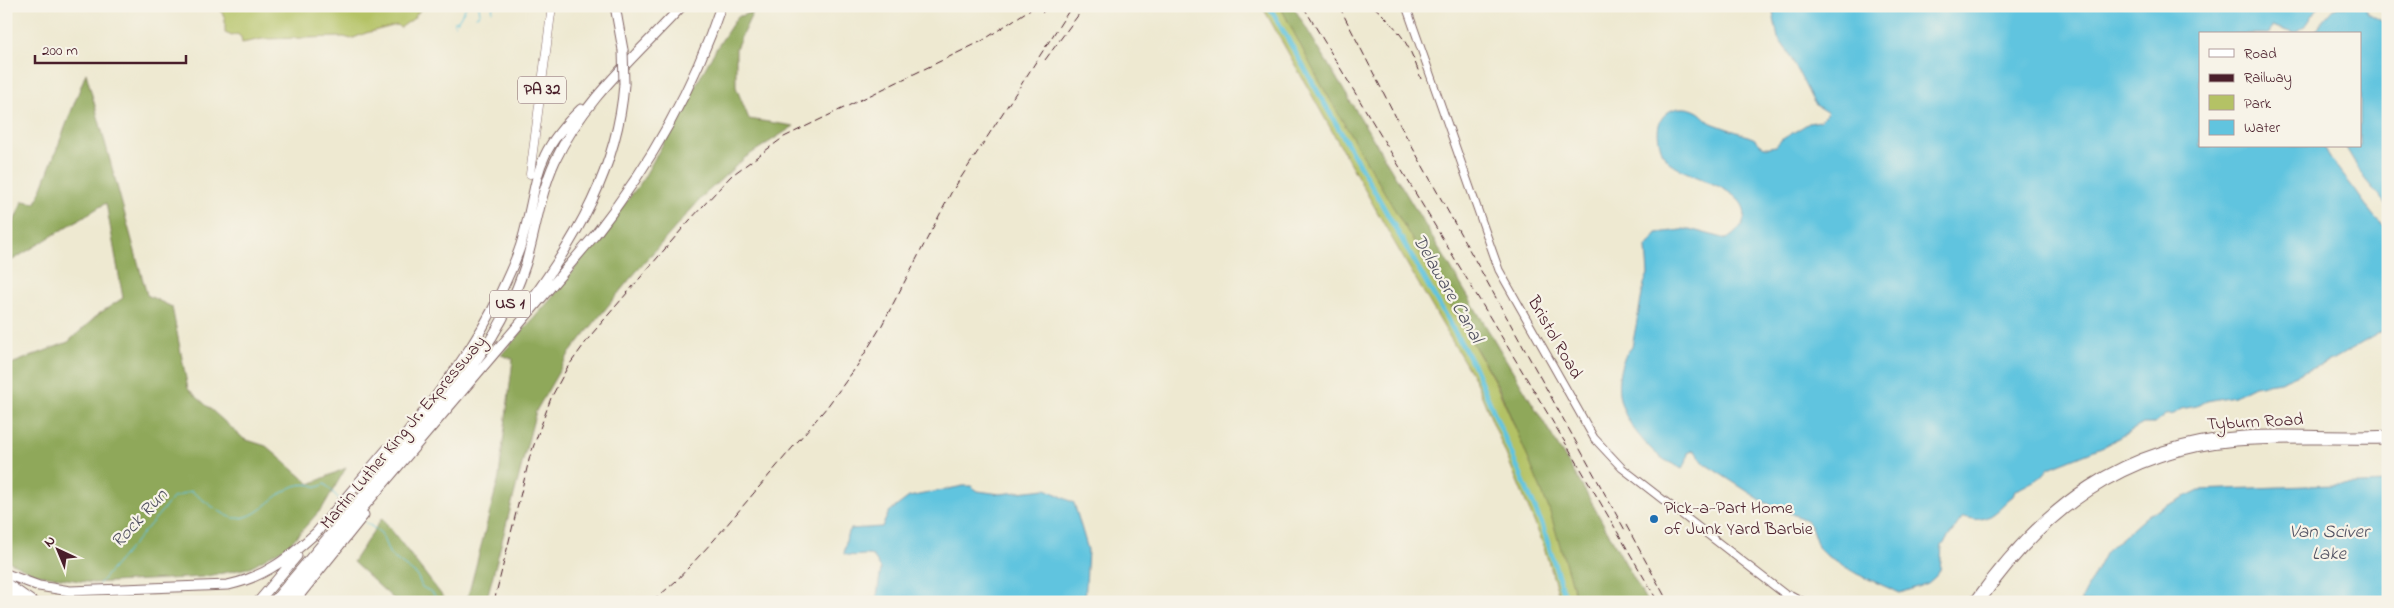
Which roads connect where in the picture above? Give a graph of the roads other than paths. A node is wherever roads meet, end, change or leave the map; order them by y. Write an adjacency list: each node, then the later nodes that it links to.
1 (552, 6): 7 (main road, PA 32)
2 (615, 6): 10 (highway, bridge)
3 (682, 6): 6 (highway, Martin Luther King Jr. Expressway / US 1)
4 (721, 6): 8 (highway, Martin Luther King Jr. Expressway / US 1)
5 (1406, 6): 18 (main road, Bristol Road)
6 (612, 79): 9 (highway); 13 (highway, Martin Luther King Jr. Expressway / US 1)
7 (530, 174): 9 (highway)
8 (595, 235): 10 (highway, Martin Luther King Jr. Expressway / US 1); 13 (highway)
9 (506, 282): 13 (highway)
10 (508, 335): 13 (highway, Martin Luther King Jr. Expressway / US 1)
11 (2388, 434): 28 (main road, Tyburn Road)
12 (2388, 440): 29 (main road, Tyburn Road)
13 (357, 503): 14 (highway); 14 (highway); 15 (highway)
14 (346, 521): 23 (highway, Martin Luther King Jr. Expressway); 24 (highway, Martin Luther King Jr. Expressway); 25 (highway)
15 (319, 530): 16 (highway); 22 (highway)
16 (6, 574)
17 (6, 583): 21 (highway)
18 (1778, 589): 26 (main road, Bristol Road); 27 (main road)
19 (6, 591): 20 (highway)
20 (20, 602)
21 (33, 602)
22 (258, 602)
23 (273, 602)
24 (283, 602)
25 (295, 602)
26 (1795, 602)
27 (1804, 602)
28 (1973, 602)
29 (1981, 602)

